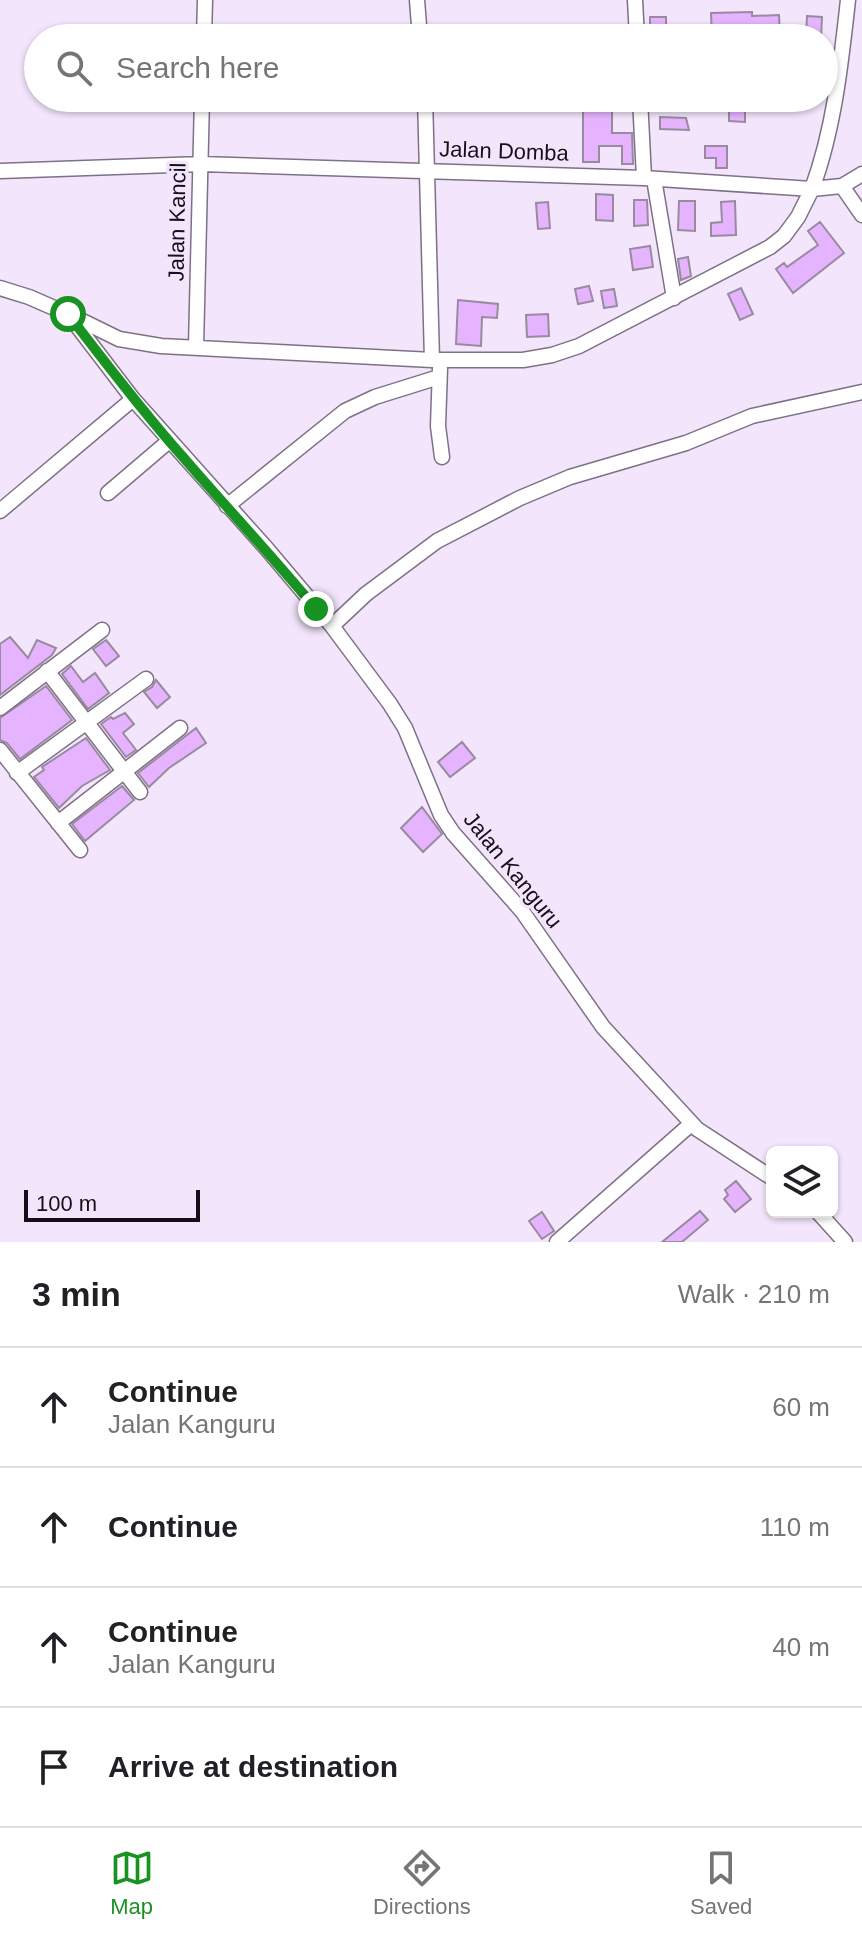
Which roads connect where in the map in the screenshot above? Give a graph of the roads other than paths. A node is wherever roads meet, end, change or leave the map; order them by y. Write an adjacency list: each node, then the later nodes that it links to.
1 (205, 0): 5 (street)
2 (417, 0): 6 (street)
3 (635, 0): 7 (street)
4 (848, 0): 8 (street)
5 (204, 24)
6 (419, 24)
7 (636, 24)
8 (838, 84)
9 (202, 112): 13 (street, Jalan Kancil)
10 (426, 112): 15 (street)
11 (642, 112): 17 (street)
12 (833, 112): 19 (street)
13 (201, 164): 14 (street, Jalan Domba); 15 (street, Jalan Domba); 24 (street, Jalan Kancil)
14 (0, 171)
15 (428, 171): 17 (street, Jalan Domba); 25 (street)
16 (862, 174): 18 (street)
17 (649, 178): 19 (street, Jalan Domba); 22 (street)
18 (842, 186): 19 (street, Jalan Domba); 20 (street)
19 (812, 189): 22 (street)
20 (862, 215)
21 (0, 288): 23 (street)
22 (674, 298): 25 (street)
23 (68, 314): 24 (street); 28 (street)
24 (196, 347): 25 (street)
25 (436, 360): 26 (street)
26 (439, 377): 30 (street); 32 (street)
27 (862, 392): 34 (street)
28 (133, 399): 29 (street, Jalan Kanguru); 33 (street)
29 (169, 441): 31 (street); 32 (street, Jalan Kanguru)
30 (442, 457)
31 (108, 493)
32 (227, 506): 34 (street, Jalan Kanguru)
33 (0, 511)
34 (332, 626): 47 (street, Jalan Kanguru)
35 (102, 630): 36 (street)
36 (47, 671): 38 (street); 39 (street)
37 (146, 679): 39 (street)
38 (0, 708)
39 (85, 722): 42 (street); 43 (street)
40 (180, 728): 42 (street)
41 (0, 750): 43 (street)
42 (126, 772): 44 (street); 45 (street)
43 (17, 773): 45 (street)
44 (140, 792)
45 (58, 823): 46 (street)
46 (80, 850)
47 (691, 1124): 48 (street, Jalan Kanguru); 50 (street)
48 (766, 1174)
49 (823, 1218): 51 (street)
50 (557, 1242)
51 (845, 1242)

